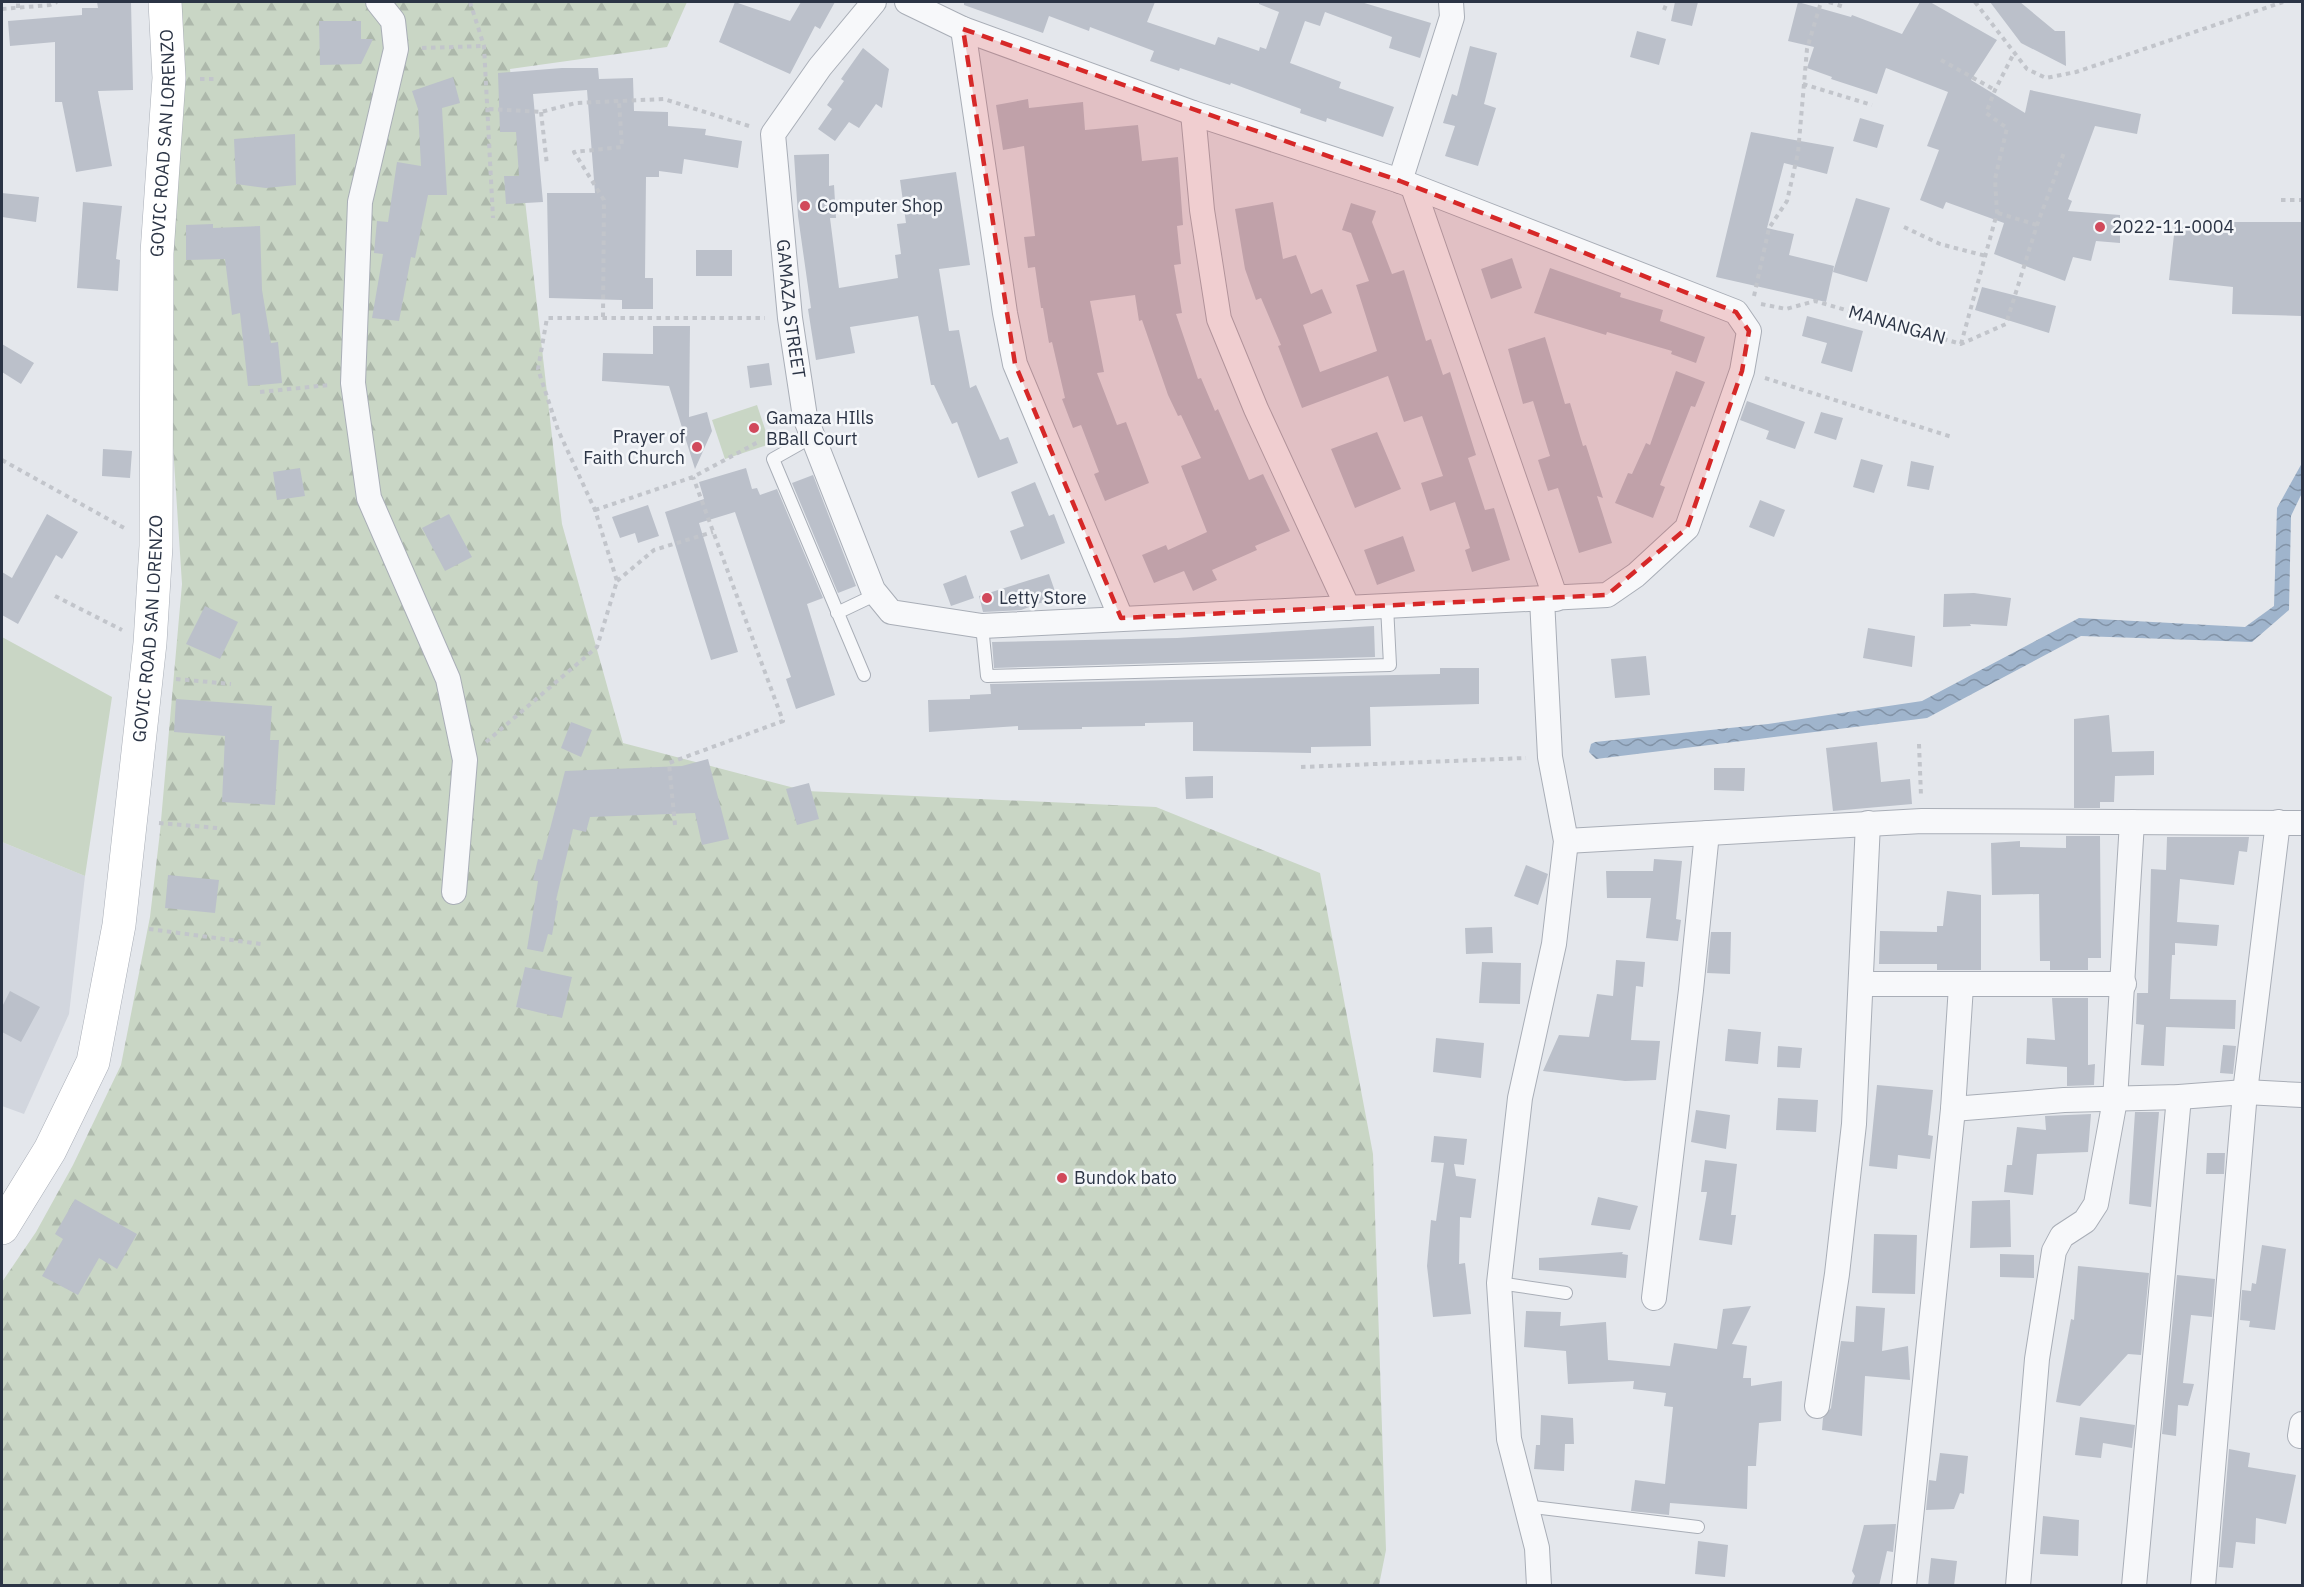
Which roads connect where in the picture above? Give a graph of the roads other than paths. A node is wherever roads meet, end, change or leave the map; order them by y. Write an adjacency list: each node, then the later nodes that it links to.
1 (165, 2): 33 (main road, GOVIC ROAD SAN LORENZO)
2 (378, 2): 24 (street)
3 (874, 2): 9 (street, GAMAZA STREET)
4 (907, 2): 6 (street, GAMAZA STREET)
5 (1451, 2): 8 (street)
6 (963, 29): 7 (street, GAMAZA STREET); 15 (street)
7 (1193, 113): 8 (street, GAMAZA STREET); 13 (street)
8 (1407, 184): 11 (street); 11 (street, GAMAZA STREET)
9 (812, 437): 10 (street, GAMAZA STREET); 14 (lane)
10 (877, 594): 14 (lane); 16 (street, GAMAZA STREET)
11 (1549, 599): 12 (street, GAMAZA STREET); 23 (street)
12 (1387, 606): 13 (street, GAMAZA STREET); 16 (lane)
13 (1348, 608): 15 (street, GAMAZA STREET)
14 (837, 613): 17 (lane)
15 (1121, 618): 16 (street, GAMAZA STREET)
16 (982, 626)
17 (864, 675)
18 (2132, 822): 19 (street); 20 (street); 26 (street)
19 (2278, 822): 21 (street); 28 (street)
20 (1868, 823): 22 (street); 25 (street)
21 (2302, 823)
22 (1707, 833): 23 (street); 36 (street)
23 (1566, 841): 34 (street)
24 (454, 892)
25 (1862, 984): 27 (street); 37 (street)
26 (2124, 984): 27 (street); 31 (street)
27 (1961, 986): 32 (street)
28 (2245, 1092): 29 (street); 30 (street); 44 (street)
29 (2302, 1095)
30 (2179, 1097): 31 (street); 43 (street)
31 (2115, 1100): 32 (street); 42 (street)
32 (1953, 1109): 41 (street)
33 (2, 1228)
34 (1499, 1283): 35 (lane); 38 (street)
35 (1566, 1293)
36 (1654, 1298)
37 (1817, 1406)
38 (1525, 1506): 39 (lane); 40 (street)
39 (1698, 1527)
40 (1539, 1586)
41 (1904, 1586)
42 (2018, 1586)
43 (2134, 1586)
44 (2203, 1586)

